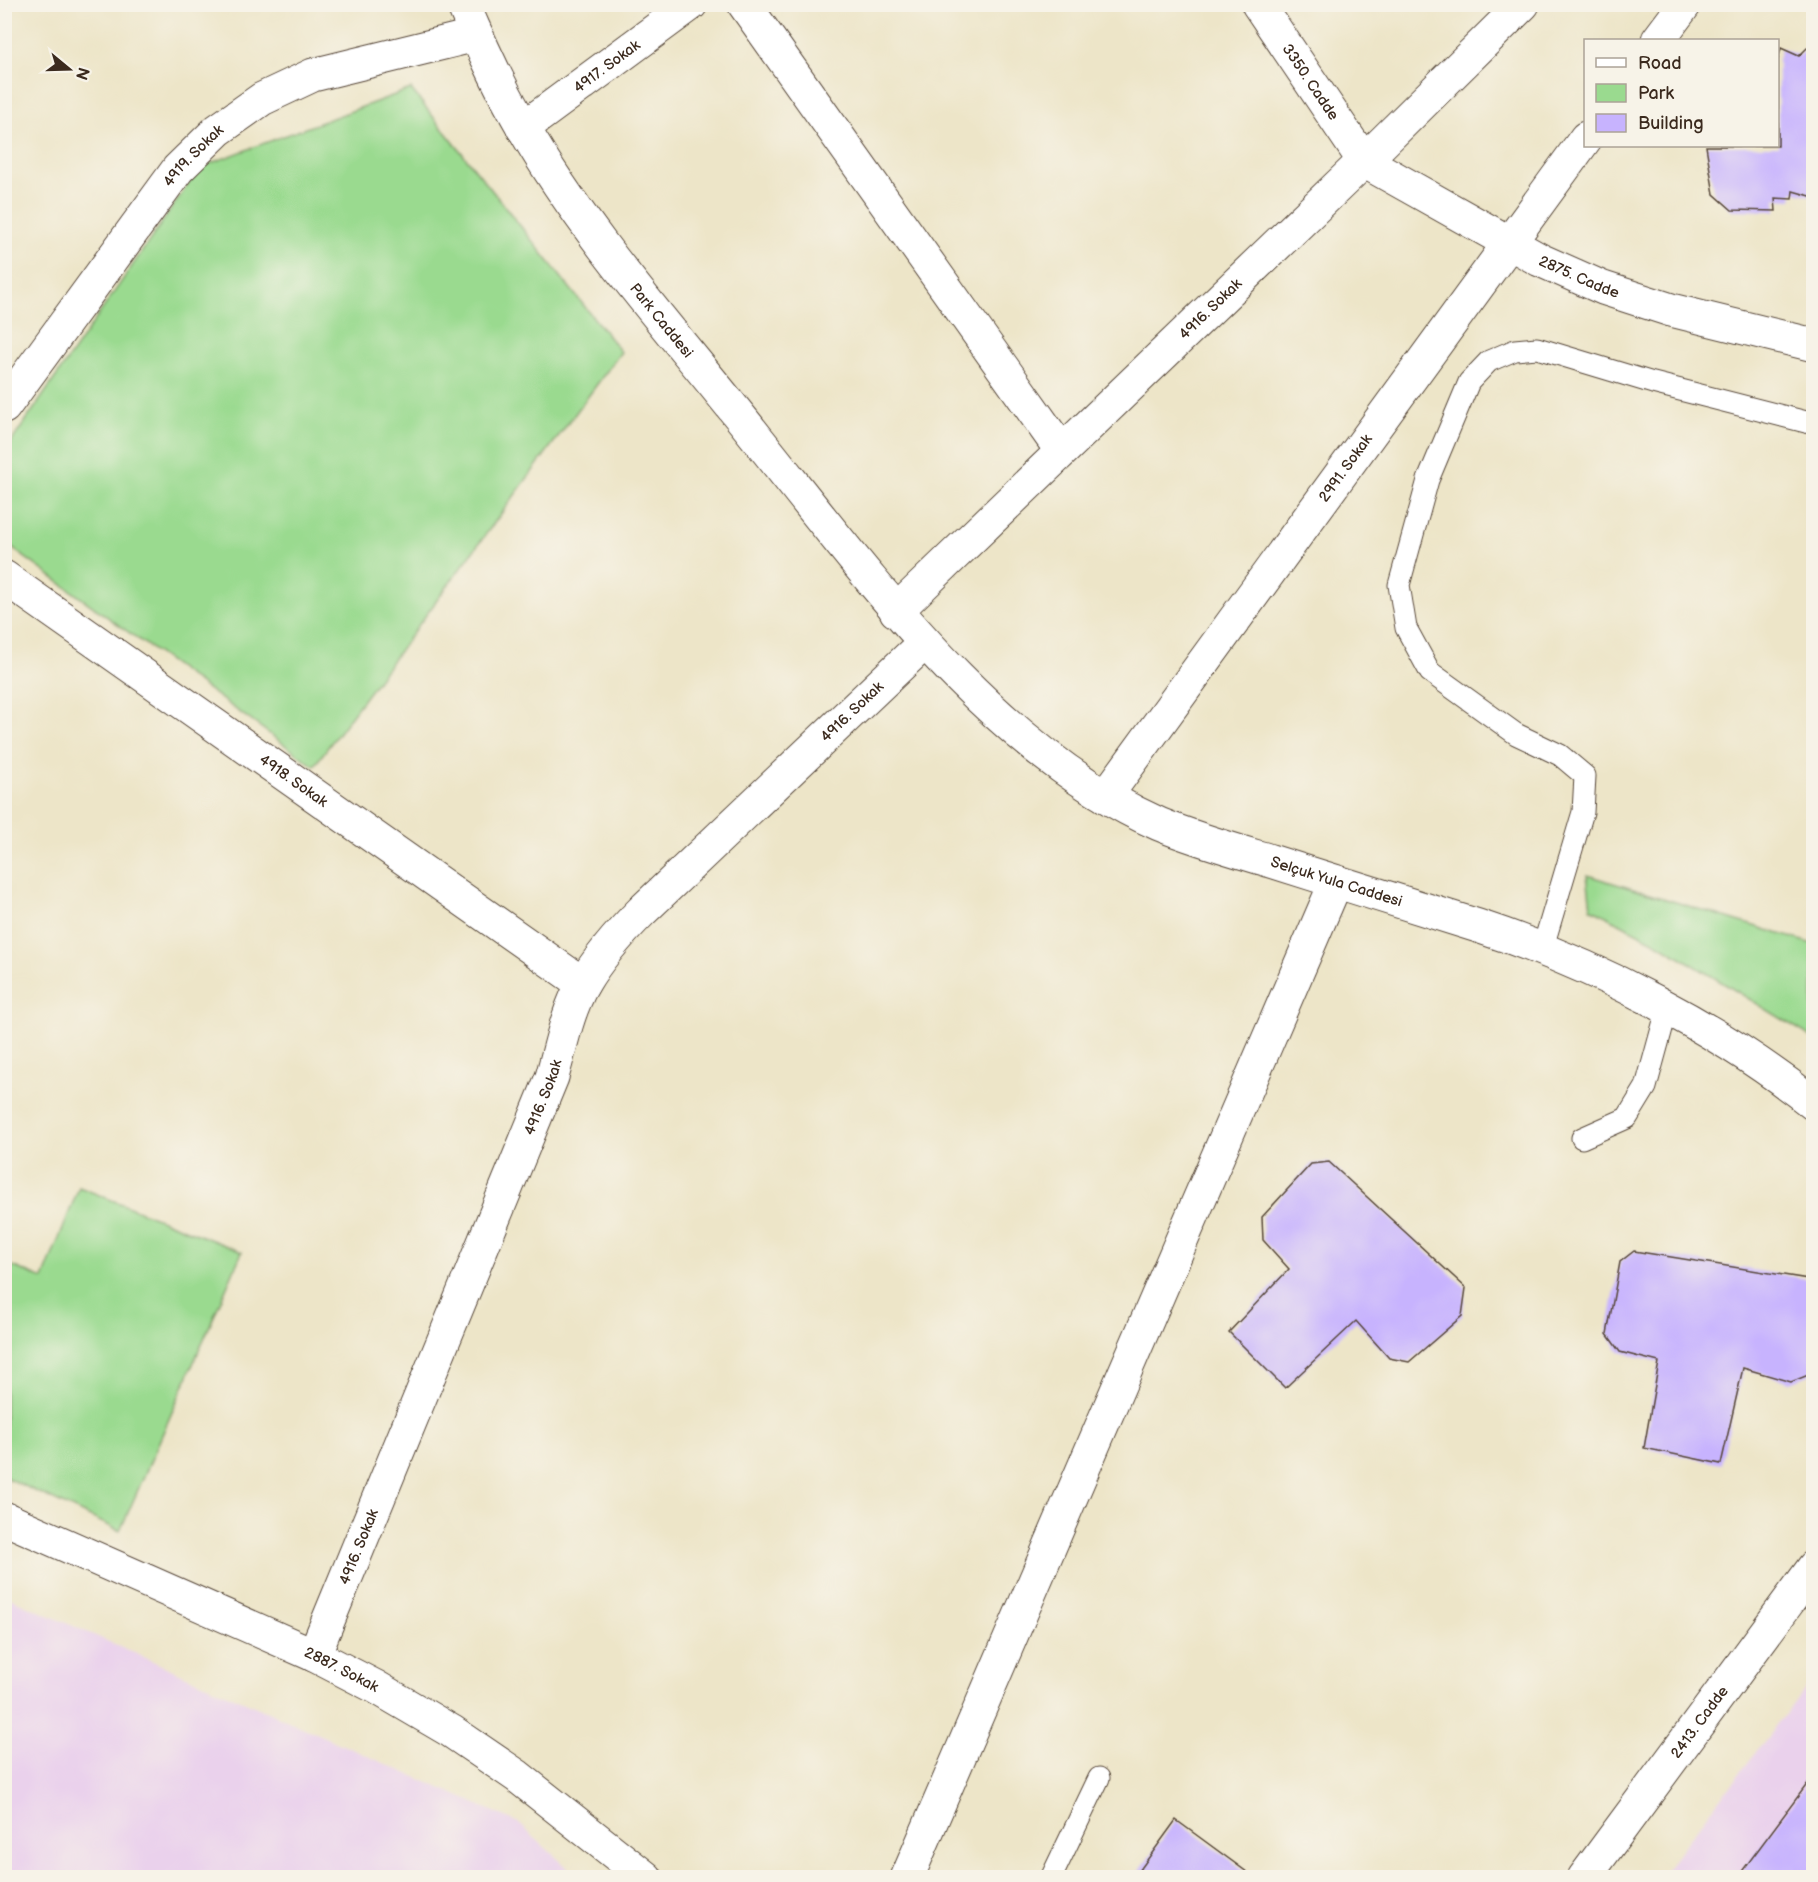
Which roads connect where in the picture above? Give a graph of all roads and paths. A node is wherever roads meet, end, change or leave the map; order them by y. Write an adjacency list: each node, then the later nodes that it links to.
1 (463, 4): 7 (street, Park Caddesi)
2 (691, 4): 9 (street, 4917. Sokak)
3 (744, 4): 16 (street)
4 (1258, 4): 11 (street, 3350. Cadde)
5 (1523, 4): 11 (street, 4916. Sokak)
6 (1685, 4): 8 (street)
7 (476, 35): 9 (street, Park Caddesi); 14 (street, 4919. Sokak)
8 (1659, 39)
9 (523, 128): 18 (street, Park Caddesi)
10 (1584, 141): 12 (street, 2991. Sokak)
11 (1364, 161): 12 (street, 2875. Cadde); 16 (street, 4916. Sokak)
12 (1508, 242): 13 (street, 2875. Cadde); 20 (street, 2991. Sokak)
13 (1814, 345)
14 (4, 407)
15 (1814, 424): 22 (lane)
16 (1060, 450): 18 (street, 4916. Sokak)
17 (4, 577): 23 (street, 4918. Sokak)
18 (896, 611): 19 (street, Selçuk Yula Caddesi)
19 (925, 642): 20 (street, Selçuk Yula Caddesi); 23 (street, 4916. Sokak)
20 (1106, 796): 21 (street, Selçuk Yula Caddesi)
21 (1336, 882): 22 (street, Selçuk Yula Caddesi); 32 (street)
22 (1542, 950): 24 (street, Selçuk Yula Caddesi)
23 (583, 984): 29 (street, 4916. Sokak)
24 (1667, 1010): 25 (street, Selçuk Yula Caddesi); 26 (lane)
25 (1814, 1104)
26 (1582, 1138)
27 (4, 1518): 29 (street, 2887. Sokak)
28 (1814, 1567): 34 (street, 2413. Cadde)
29 (314, 1655): 31 (street, 2887. Sokak)
30 (1099, 1778): 33 (lane)
31 (646, 1878)
32 (907, 1878)
33 (1052, 1878)
34 (1584, 1878)

